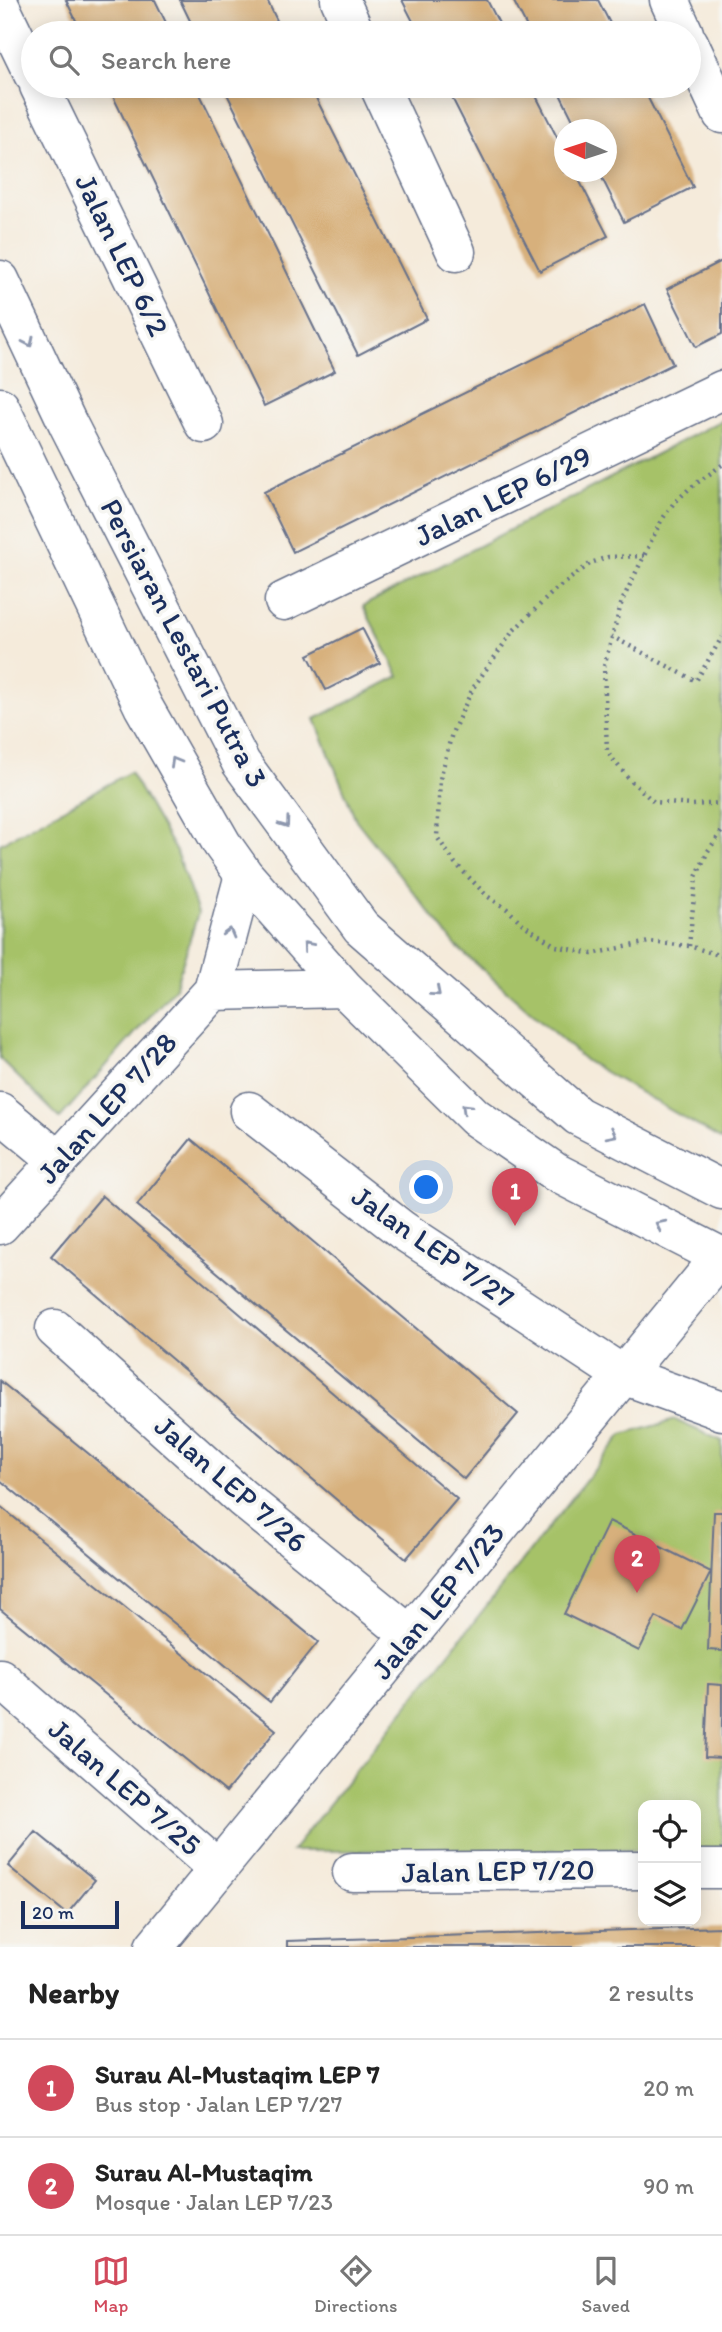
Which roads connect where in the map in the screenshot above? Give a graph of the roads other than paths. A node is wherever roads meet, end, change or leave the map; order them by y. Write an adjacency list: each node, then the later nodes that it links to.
1 (340, 0): 4 (street)
2 (668, 0): 5 (street)
3 (0, 6): 6 (street)
4 (350, 21)
5 (678, 21)
6 (21, 49)
7 (701, 69): 10 (street)
8 (45, 98): 15 (street, Jalan LEP 6/2)
9 (385, 98): 11 (street)
10 (722, 114)
11 (456, 251)
12 (0, 280): 23 (street, Persiaran Lestari Putra 3, one-way to 23)
13 (722, 390): 16 (street, Jalan LEP 6/29)
14 (0, 407): 17 (street, Persiaran Lestari Putra 3, one-way to 14)
15 (204, 424)
16 (284, 601)
17 (244, 875): 18 (street, Persiaran Lestari Putra 3, one-way to 17); 19 (street, one-way to 17)
18 (344, 988): 19 (street); 25 (street, Persiaran Lestari Putra 3, one-way to 18)
19 (213, 991): 22 (street, Jalan LEP 7/28)
20 (249, 1111): 27 (street, Jalan LEP 7/27)
21 (0, 1112): 22 (street)
22 (58, 1161): 24 (street, Jalan LEP 7/28)
23 (722, 1191)
24 (0, 1225)
25 (722, 1256): 27 (street, Jalan LEP 7/23)
26 (55, 1329): 29 (street, Jalan LEP 7/26)
27 (623, 1376): 28 (street, Jalan LEP 7/27); 29 (street, Jalan LEP 7/23)
28 (722, 1411)
29 (410, 1635): 31 (street, Jalan LEP 7/23)
30 (0, 1678): 31 (street, Jalan LEP 7/25)
31 (218, 1869): 36 (street, Jalan LEP 7/23)
32 (701, 1869): 33 (street)
33 (722, 1869)
34 (638, 1870): 35 (street, Jalan LEP 7/20)
35 (352, 1872)
36 (154, 1947)

